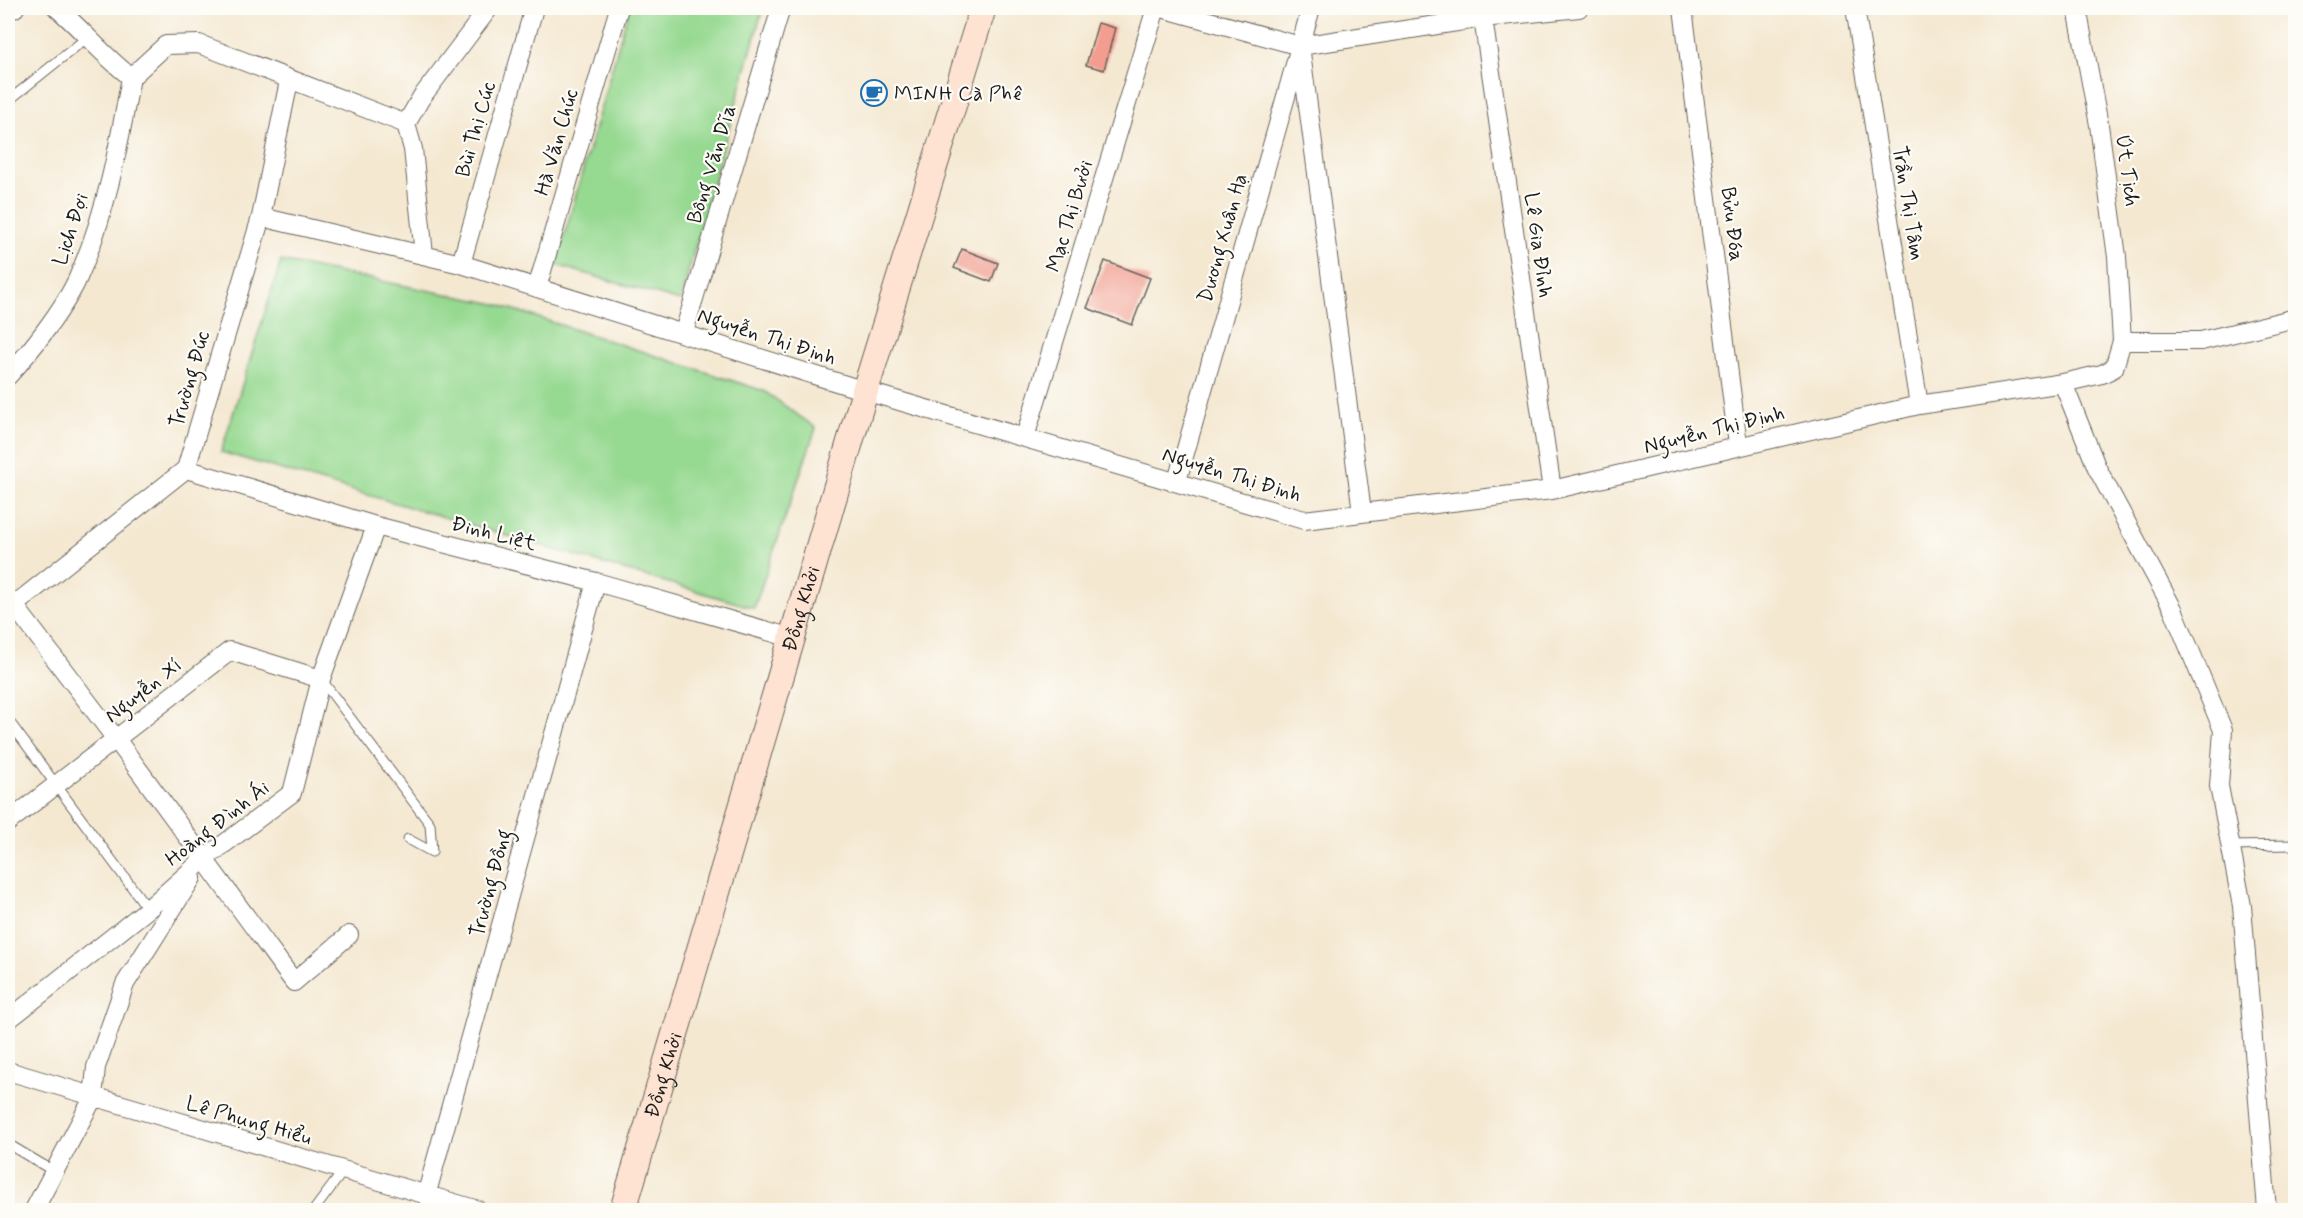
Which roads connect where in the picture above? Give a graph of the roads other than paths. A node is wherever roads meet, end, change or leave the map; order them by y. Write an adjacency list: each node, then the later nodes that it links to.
1 (15, 8): 15 (street)
2 (57, 8): 17 (street)
3 (489, 8): 22 (street)
4 (534, 8): 25 (street, Bùi Thị Cúc)
5 (619, 8): 26 (street, Hà Văn Chúc)
6 (781, 8): 28 (street, Bông Văn Dĩa)
7 (983, 8): 32 (street, Đồng Khởi)
8 (1155, 8): 34 (street, Mạc Thị Bưởi)
9 (1162, 8): 18 (street)
10 (1311, 8): 18 (street, Dương Xuân Hạ)
11 (1579, 8): 16 (street)
12 (1683, 8): 35 (street, Bửu Đóa)
13 (1855, 8): 33 (street, Trần Thị Tâm)
14 (2077, 8): 29 (street, Út Tịch)
15 (8, 11)
16 (1484, 13): 18 (street); 38 (street, Lê Gia Đỉnh)
17 (89, 36): 19 (street); 21 (lane)
18 (1300, 46): 37 (street, Dương Xuân Hạ); 39 (street)
19 (131, 77): 20 (street); 30 (street, Lịch Đợi)
20 (289, 81): 22 (street); 23 (street, Trường Đúc)
21 (8, 101)
22 (406, 124): 24 (street)
23 (261, 217): 24 (street, Nguyễn Thị Định); 36 (street, Trường Đúc)
24 (424, 255): 25 (street, Nguyễn Thị Định)
25 (461, 264): 26 (street, Nguyễn Thị Định)
26 (537, 288): 28 (street, Nguyễn Thị Định)
27 (2295, 318): 29 (street)
28 (684, 333): 32 (street, Nguyễn Thị Định)
29 (2122, 341): 31 (street, Nguyễn Thị Định)
30 (8, 376)
31 (2063, 383): 33 (street, Nguyễn Thị Định); 51 (street)
32 (865, 391): 34 (street, Nguyễn Thị Định); 43 (street, Đồng Khởi)
33 (1918, 405): 35 (street, Nguyễn Thị Định)
34 (1025, 437): 37 (street, Nguyễn Thị Định)
35 (1738, 446): 38 (street, Nguyễn Thị Định)
36 (186, 469): 40 (street, Đinh Liệt); 42 (street)
37 (1177, 481): 39 (street, Nguyễn Thị Định)
38 (1552, 490): 39 (street, Nguyễn Thị Định)
39 (1362, 512)
40 (376, 526): 41 (street, Đinh Liệt); 44 (street, Hoàng Đình Ái)
41 (596, 582): 43 (street, Đinh Liệt); 61 (street, Trường Đồng)
42 (10, 608): 46 (street)
43 (792, 638): 65 (street, Đồng Khởi)
44 (321, 679): 46 (street, Nguyễn Xí); 49 (lane); 52 (street, Hoàng Đình Ái)
45 (8, 720): 47 (lane)
46 (116, 739): 47 (street, Nguyễn Xí); 52 (street)
47 (56, 785): 48 (street, Nguyễn Xí); 53 (lane)
48 (8, 822)
49 (408, 839)
50 (2295, 845): 51 (lane)
51 (2230, 846): 66 (street)
52 (204, 859): 53 (street, Hoàng Đình Ái); 54 (street); 57 (street)
53 (148, 909): 55 (street, Hoàng Đình Ái)
54 (349, 935)
55 (8, 1020)
56 (8, 1071): 57 (street, Lê Phụng Hiểu)
57 (93, 1098): 59 (street, Lê Phụng Hiểu); 60 (street)
58 (8, 1144): 60 (lane)
59 (344, 1170): 61 (street, Lê Phụng Hiểu); 63 (lane)
60 (55, 1172): 62 (street)
61 (426, 1196): 64 (street, Lê Phụng Hiểu)
62 (34, 1210)
63 (314, 1210)
64 (478, 1210)
65 (623, 1210)
66 (2267, 1210)

